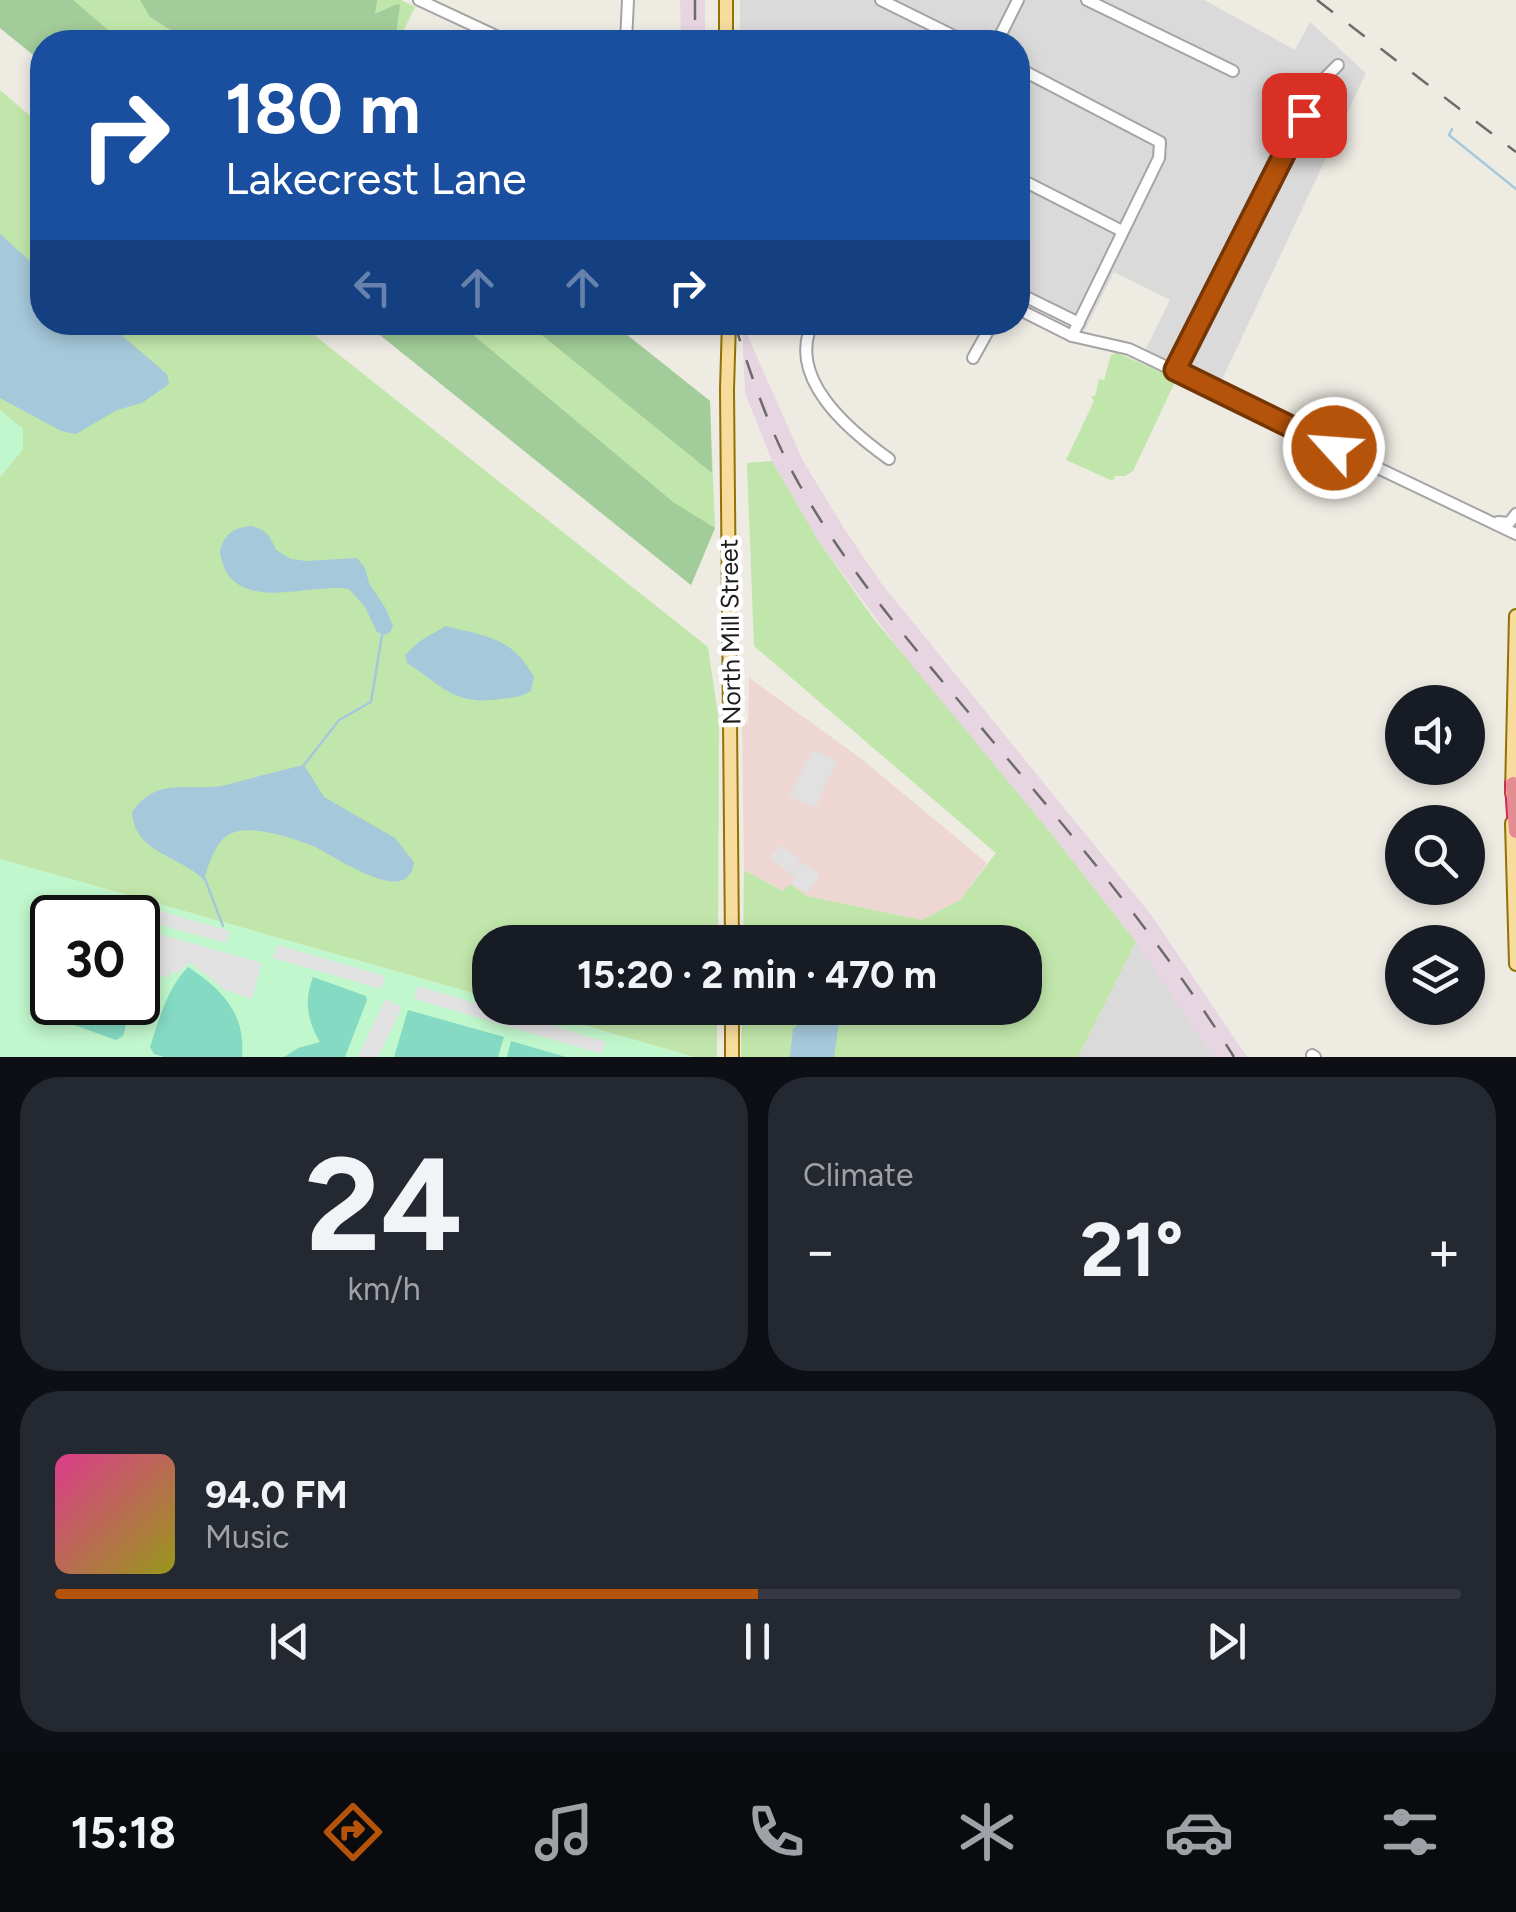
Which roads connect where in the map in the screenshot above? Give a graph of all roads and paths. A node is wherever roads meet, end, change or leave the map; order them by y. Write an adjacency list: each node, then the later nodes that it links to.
1 (418, 0): 7 (street)
2 (628, 0): 8 (street)
3 (726, 0): 9 (main road)
4 (881, 0): 10 (street)
5 (1018, 0): 11 (street)
6 (1087, 0): 13 (street)
7 (483, 30)
8 (627, 30)
9 (726, 30)
10 (942, 30)
11 (1003, 30)
12 (1338, 65): 25 (street)
13 (1234, 71)
14 (1030, 74): 16 (street)
15 (1030, 184): 16 (street)
16 (1122, 231): 19 (street)
17 (1030, 299): 19 (street)
18 (1030, 315): 23 (street)
19 (1078, 323): 23 (street)
20 (728, 335): 33 (main road, North Mill Street)
21 (809, 335): 26 (street)
22 (986, 335): 24 (street)
23 (1072, 336): 25 (street)
24 (973, 358)
25 (1175, 370): 28 (street)
26 (889, 459)
27 (1516, 514): 28 (street)
28 (1488, 520): 29 (street)
29 (1516, 534)
30 (1516, 616): 31 (main road)
31 (1512, 784): 32 (highway); 34 (main road)
32 (1516, 831)
33 (732, 925)
34 (1516, 964)
35 (732, 1025): 36 (main road)
36 (732, 1057)

